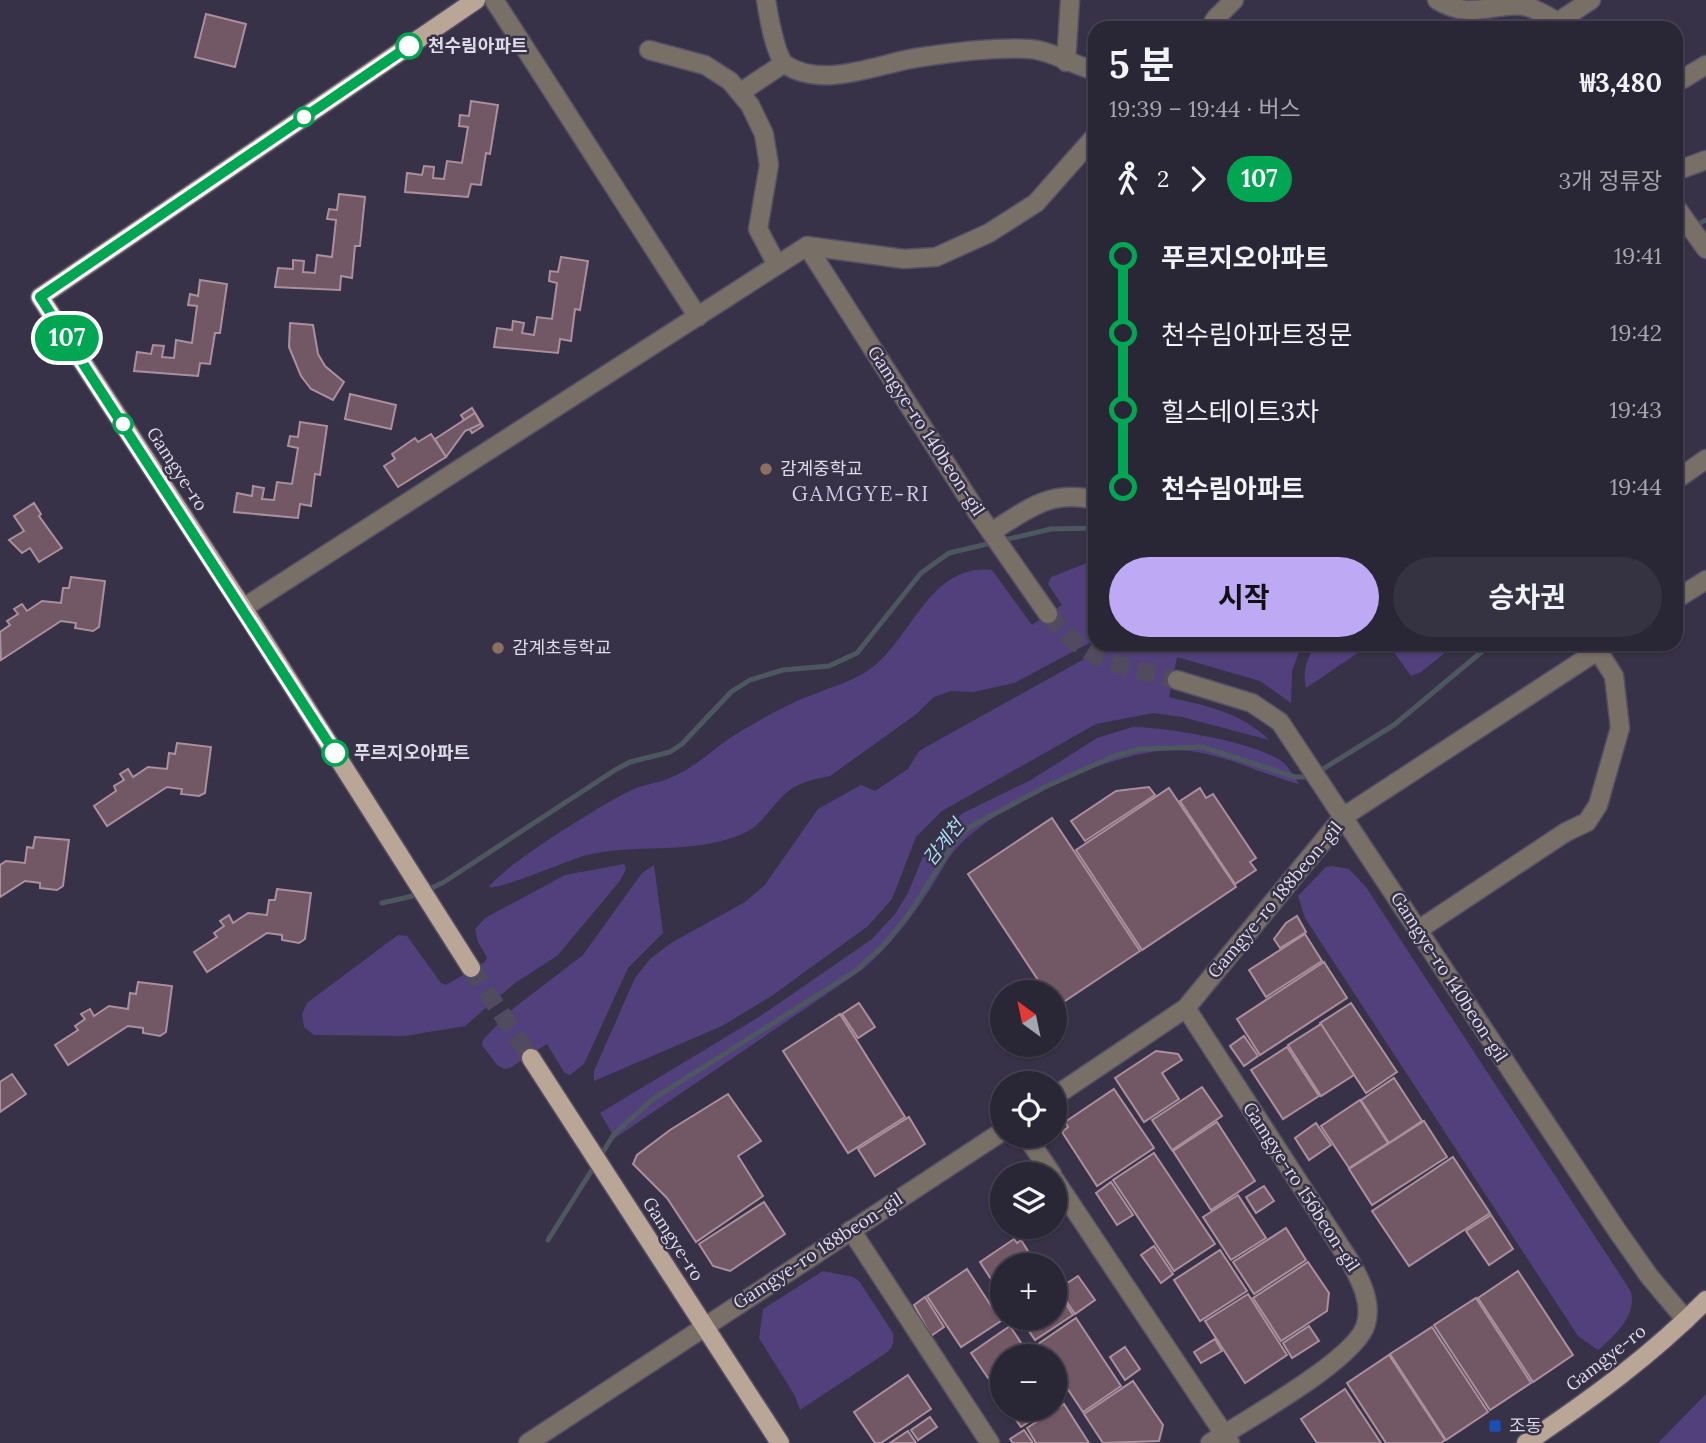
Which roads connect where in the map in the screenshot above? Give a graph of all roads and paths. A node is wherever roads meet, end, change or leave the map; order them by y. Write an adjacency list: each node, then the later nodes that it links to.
1 (476, 0): 34 (main road, Gamgye-ro)
2 (494, 0): 27 (street)
3 (766, 0): 15 (street)
4 (1070, 0): 14 (street)
5 (1234, 0): 9 (street)
6 (1437, 0): 10 (street)
7 (1544, 0): 11 (street)
8 (1591, 0): 12 (street)
9 (1214, 21)
10 (1547, 21)
11 (1552, 21)
12 (1559, 21)
13 (649, 50): 19 (street)
14 (1066, 62): 15 (street); 17 (street)
15 (783, 64): 19 (street)
16 (1706, 65): 18 (street)
17 (1088, 69)
18 (1683, 79)
19 (741, 92): 26 (street)
20 (1088, 144): 25 (street)
21 (1706, 160): 22 (street)
22 (1683, 168)
23 (1683, 217): 24 (street)
24 (1702, 243)
25 (807, 246): 26 (street); 31 (street, Gamgye-ro 140beon-gil)
26 (777, 265): 27 (street)
27 (698, 317): 34 (street)
28 (1706, 459): 29 (street)
29 (1683, 475)
30 (1088, 499): 31 (street)
31 (991, 532): 35 (street, Gamgye-ro 140beon-gil)
32 (1706, 580): 33 (street)
33 (1683, 595)
34 (243, 608): 41 (main road, Gamgye-ro)
35 (1048, 614)
36 (1597, 651): 39 (street, Gamgye-ro 188beon-gil)
37 (1605, 651): 40 (street)
38 (1177, 680): 39 (street, Gamgye-ro 140beon-gil)
39 (1343, 817): 40 (street, Gamgye-ro 140beon-gil); 42 (street, Gamgye-ro 188beon-gil)
40 (1418, 930): 49 (street, Gamgye-ro 140beon-gil)
41 (471, 968)
42 (1185, 1008): 44 (street, Gamgye-ro 188beon-gil); 51 (street, Gamgye-ro 156beon-gil)
43 (531, 1058): 50 (main road, Gamgye-ro)
44 (1067, 1088)
45 (990, 1139): 47 (street, Gamgye-ro 188beon-gil)
46 (1067, 1199): 51 (street, Gamgye-ro 156beon-gil)
47 (850, 1230): 50 (street, Gamgye-ro 188beon-gil); 54 (street)
48 (1706, 1300): 49 (main road, Gamgye-ro)
49 (1686, 1321): 55 (main road, Gamgye-ro)
50 (704, 1325): 52 (street, Gamgye-ro 188beon-gil); 53 (main road, Gamgye-ro)
51 (1221, 1440)
52 (528, 1443)
53 (780, 1443)
54 (990, 1443)
55 (1526, 1443)

